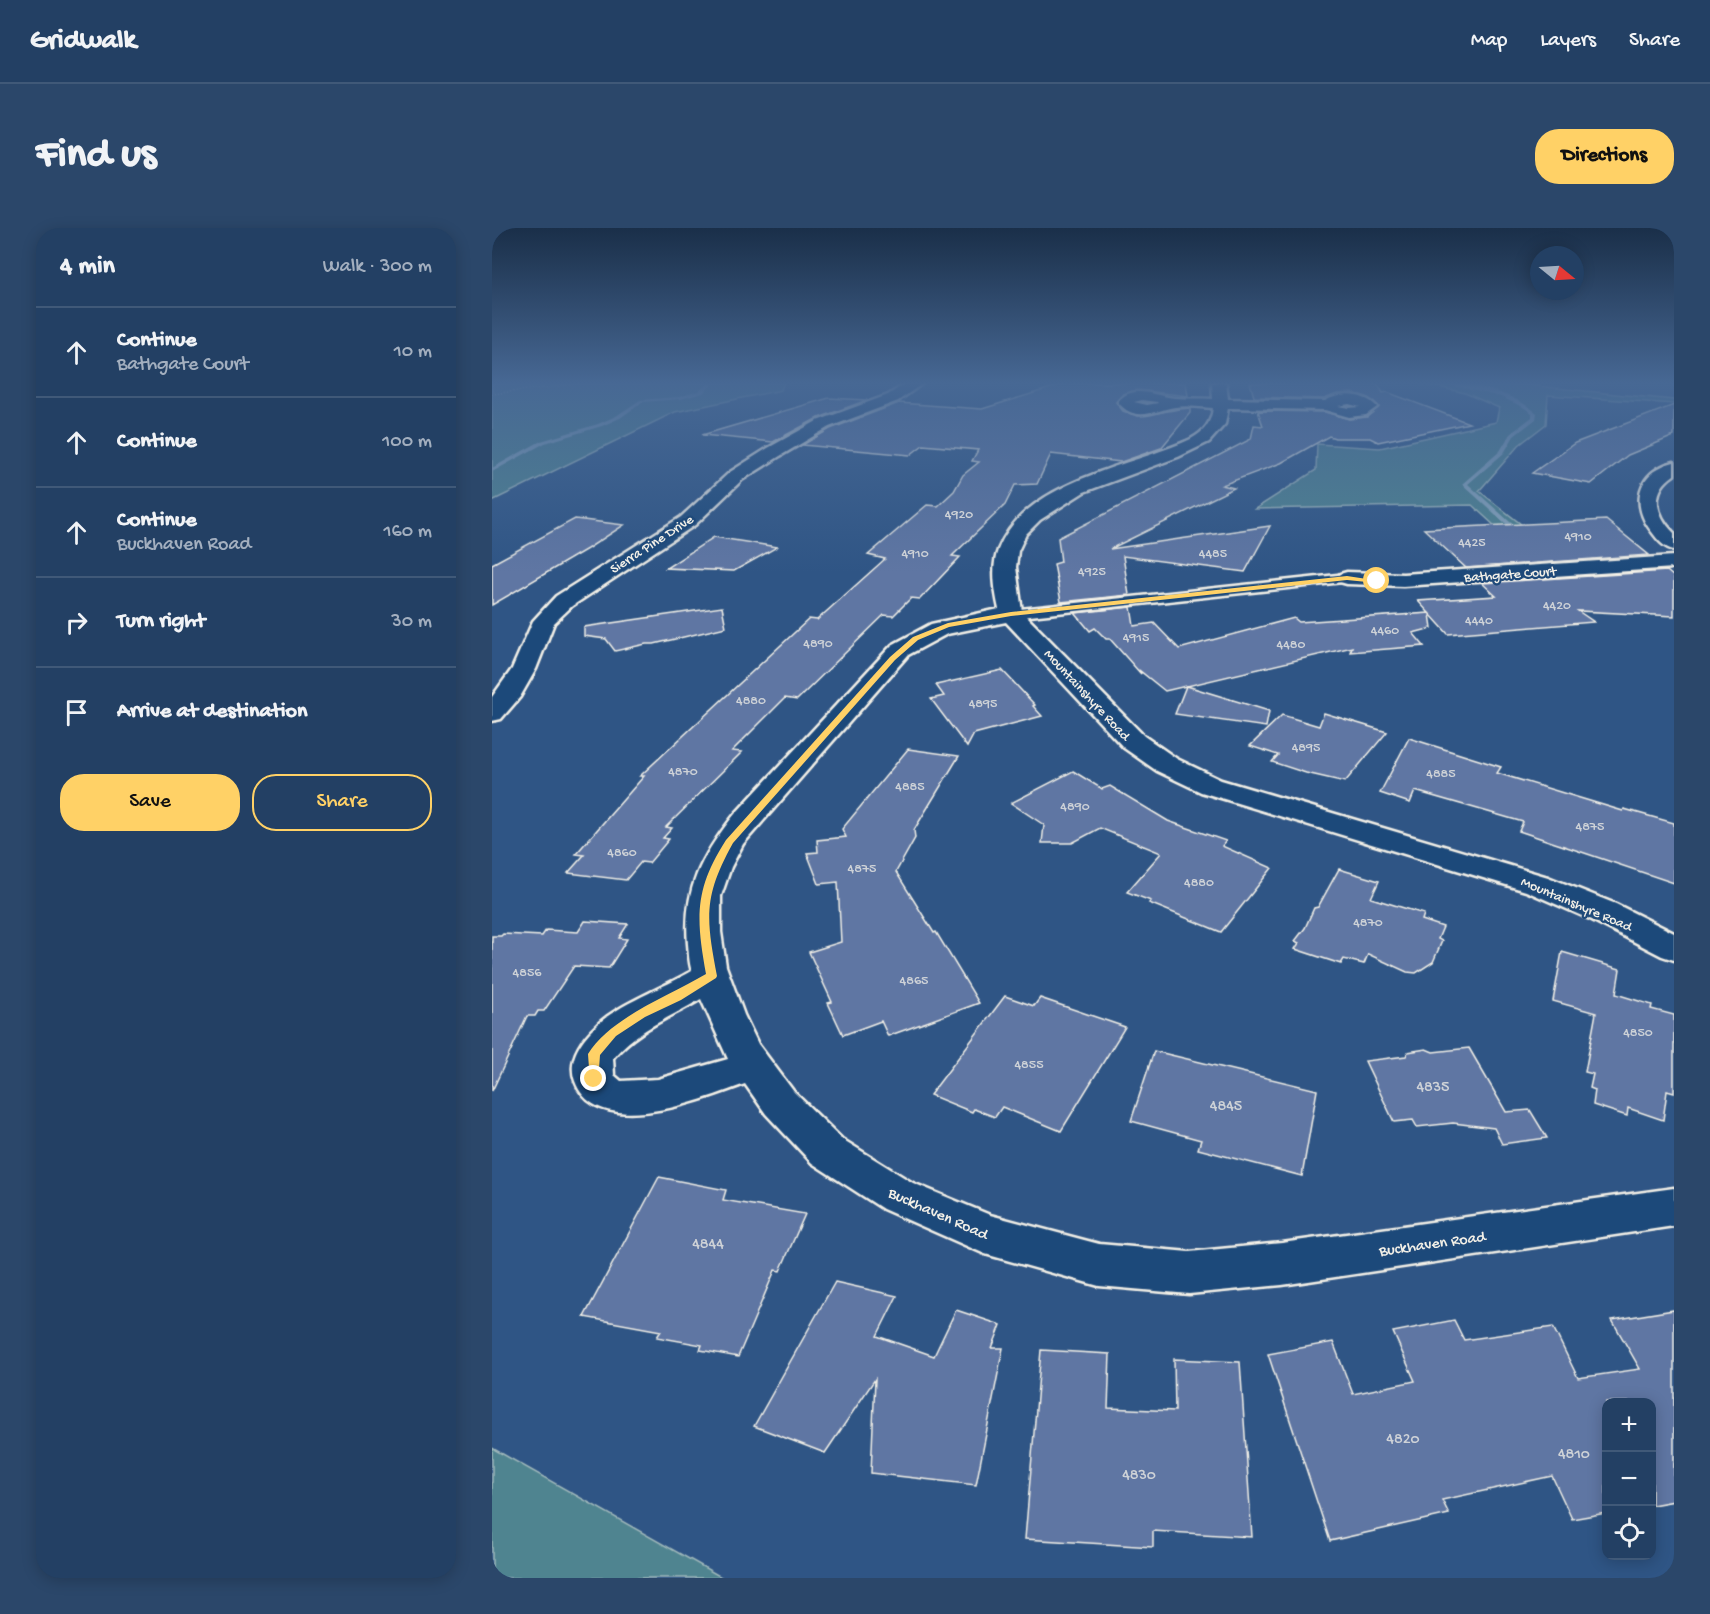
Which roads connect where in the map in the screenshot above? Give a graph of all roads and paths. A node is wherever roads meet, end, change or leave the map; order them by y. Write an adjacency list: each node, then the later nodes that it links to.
1 (784, 446): 8 (street, Sierra Pine Drive)
2 (1186, 446): 7 (street)
3 (1674, 467): 4 (street)
4 (1674, 544)
5 (1674, 562): 6 (street, Bathgate Court)
6 (1347, 578): 7 (lane)
7 (1011, 614): 9 (street, Mountainshyre Road); 10 (street, Buckhaven Road)
8 (492, 713)
9 (1674, 948)
10 (712, 976): 11 (street, Buckhaven Road); 11 (street)
11 (754, 1066): 12 (street, Buckhaven Road)
12 (1674, 1207)

